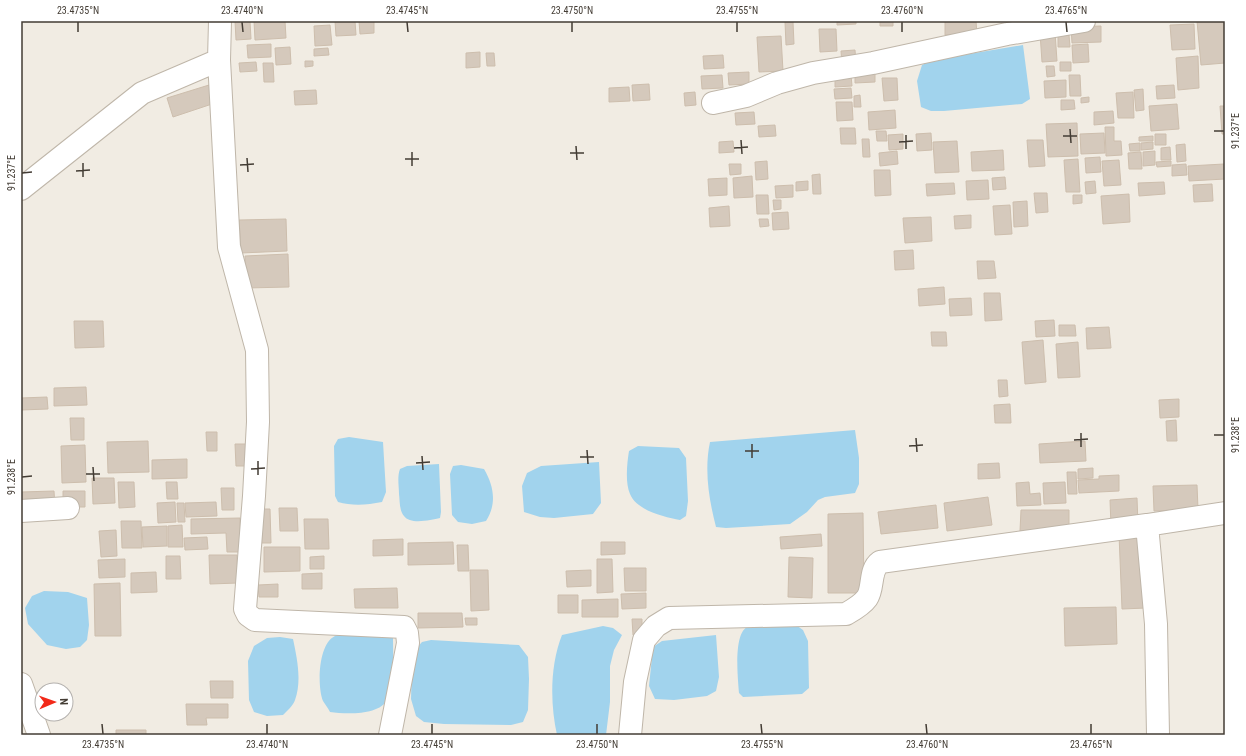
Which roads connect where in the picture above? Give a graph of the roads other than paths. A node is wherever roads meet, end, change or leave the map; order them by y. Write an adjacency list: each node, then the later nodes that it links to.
1 (220, 21): 3 (street)
2 (1084, 21): 4 (street)
3 (219, 60): 5 (street); 12 (street)
4 (713, 103)
5 (21, 190)
6 (68, 508): 7 (street)
7 (21, 511)
8 (1225, 513): 9 (street)
9 (1147, 525): 13 (street); 14 (street)
10 (21, 684): 11 (street)
11 (39, 735)
12 (390, 735)
13 (630, 735)
14 (1158, 735)

